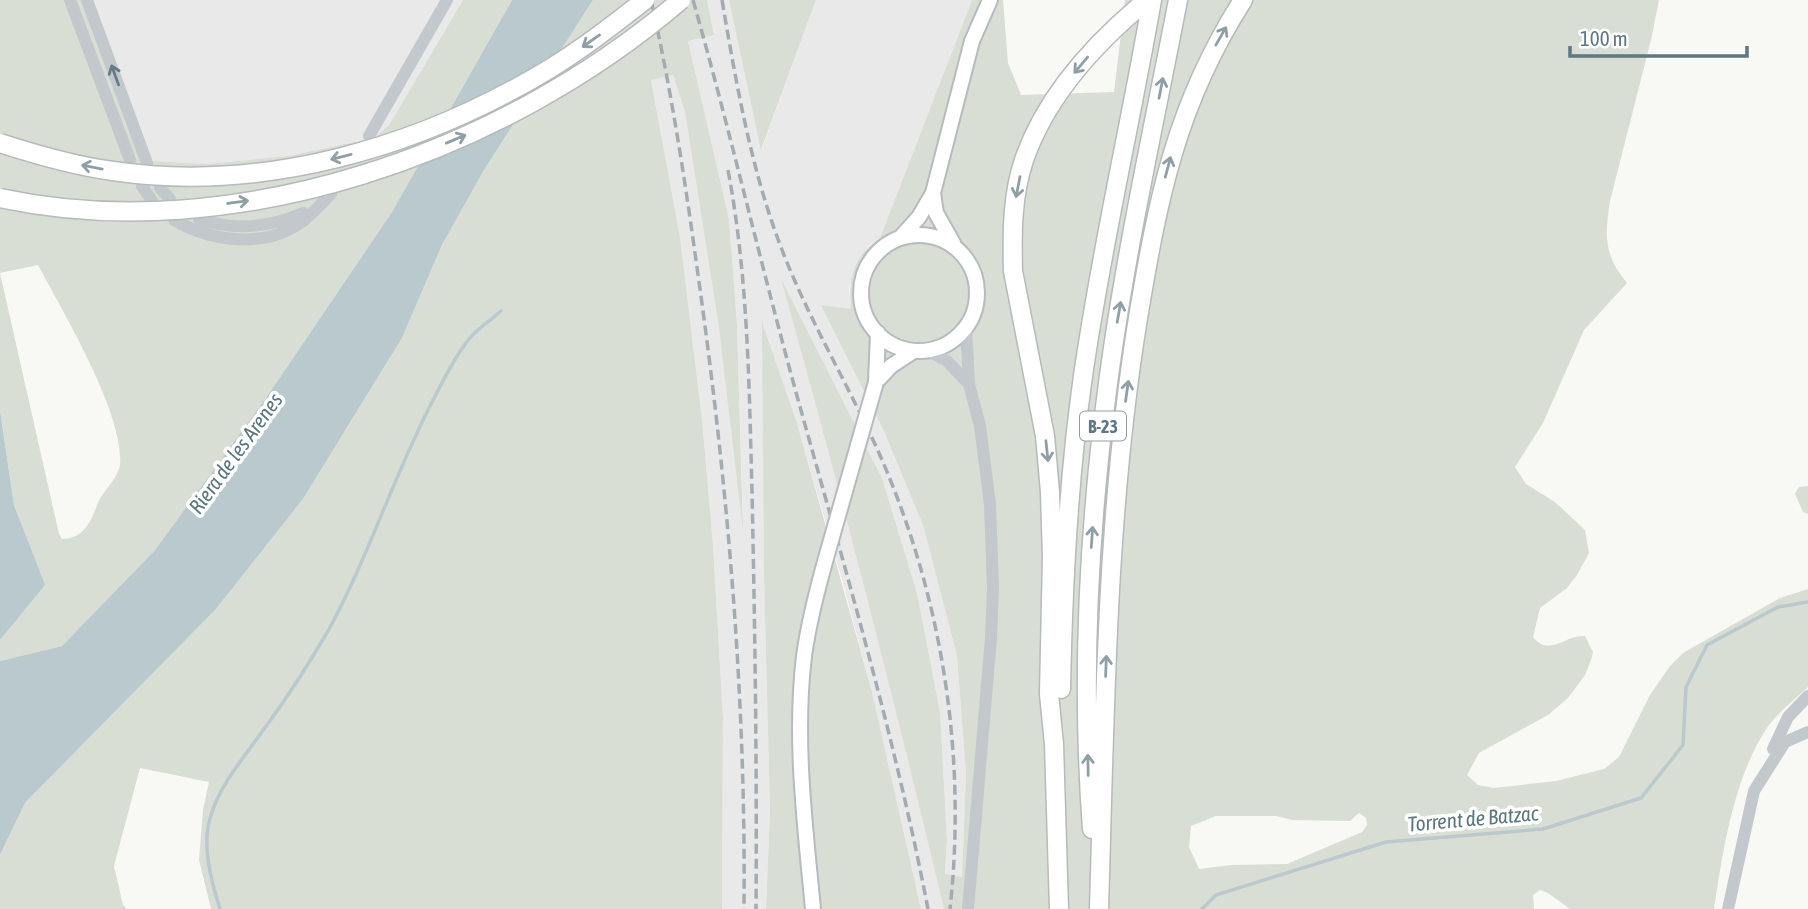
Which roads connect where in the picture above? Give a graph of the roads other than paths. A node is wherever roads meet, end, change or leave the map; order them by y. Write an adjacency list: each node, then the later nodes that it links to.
1 (70, 0): 13 (street)
2 (87, 0): 14 (street, one-way to 2)
3 (447, 0): 11 (street)
4 (645, 0): 12 (highway, one-way to 12, bridge)
5 (681, 0): 19 (highway, one-way to 5, bridge)
6 (990, 0): 17 (main road)
7 (1147, 0): 34 (highway, one-way to 34)
8 (1152, 0): 34 (highway, B-23)
9 (1178, 0): 36 (highway, B-23, one-way to 9)
10 (1243, 0): 36 (highway, one-way to 10)
11 (369, 136)
12 (0, 143)
13 (130, 160)
14 (147, 163)
15 (142, 186): 21 (street)
16 (160, 188): 20 (street)
17 (933, 193): 25 (main road); 26 (main road)
18 (331, 194): 22 (street)
19 (0, 198)
20 (170, 199)
21 (152, 201)
22 (317, 208): 23 (street); 24 (street)
23 (199, 219)
24 (174, 220)
25 (901, 237): 26 (main road); 28 (main road)
26 (955, 247): 27 (main road)
27 (966, 327): 29 (main road); 31 (street)
28 (878, 333): 29 (main road); 30 (main road)
29 (921, 350): 30 (main road); 31 (street)
30 (876, 382): 37 (main road, bridge)
31 (969, 384): 38 (street)
32 (1808, 696): 35 (street)
33 (1808, 732): 35 (street)
34 (1054, 744): 39 (highway, B-23)
35 (1755, 791): 41 (street)
36 (1097, 857): 40 (highway, B-23)
37 (813, 909)
38 (968, 909)
39 (1059, 909)
40 (1098, 909)
41 (1728, 909)

